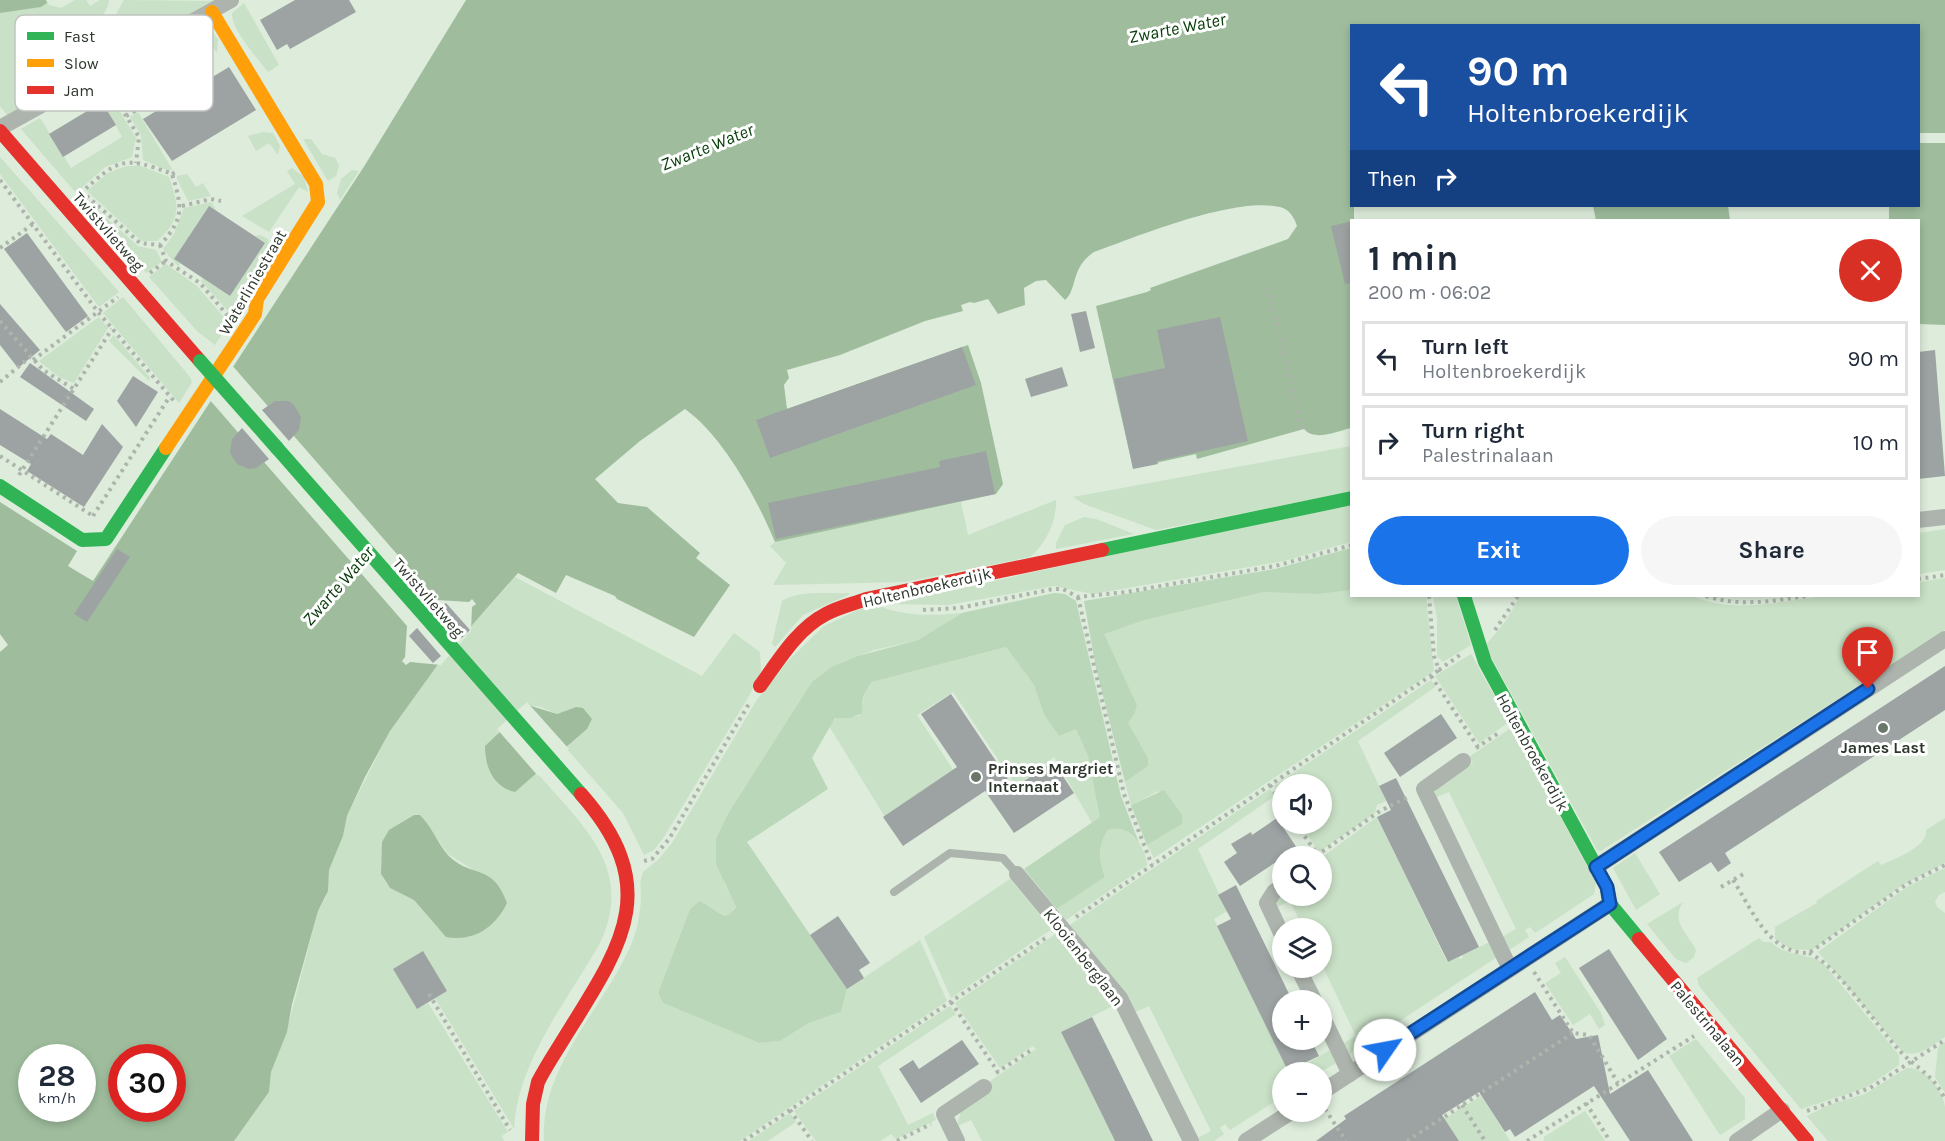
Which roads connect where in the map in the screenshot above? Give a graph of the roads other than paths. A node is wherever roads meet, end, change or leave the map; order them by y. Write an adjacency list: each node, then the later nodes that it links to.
1 (231, 0): 2 (street)
2 (212, 12): 3 (street); 6 (street, Waterliniestraat)
3 (206, 15)
4 (32, 111): 5 (street)
5 (0, 129): 27 (street, Twistvlietweg, bridge)
6 (4, 489)
7 (1350, 498): 12 (street, Holtenbroekerdijk)
8 (1945, 517): 9 (street)
9 (1920, 520)
10 (1464, 597): 14 (street, Holtenbroekerdijk)
11 (1945, 639): 14 (street)
12 (760, 686)
13 (1463, 761): 20 (street)
14 (1596, 867): 18 (street, Holtenbroekerdijk)
15 (1017, 874): 16 (lane); 29 (street, Klooienberglaan)
16 (894, 892)
17 (1272, 895): 19 (street)
18 (1610, 904): 20 (street); 25 (street, Palestrinalaan)
19 (1274, 918)
20 (1510, 969): 22 (street)
21 (1332, 1037): 22 (street)
22 (1350, 1074): 23 (street)
23 (1332, 1086)
24 (984, 1087): 28 (street)
25 (1787, 1116): 31 (street); 32 (street, Palestrinalaan)
26 (1275, 1122): 30 (street)
27 (532, 1141)
28 (957, 1141)
29 (1191, 1141)
30 (1246, 1141)
31 (1737, 1141)
32 (1807, 1141)

